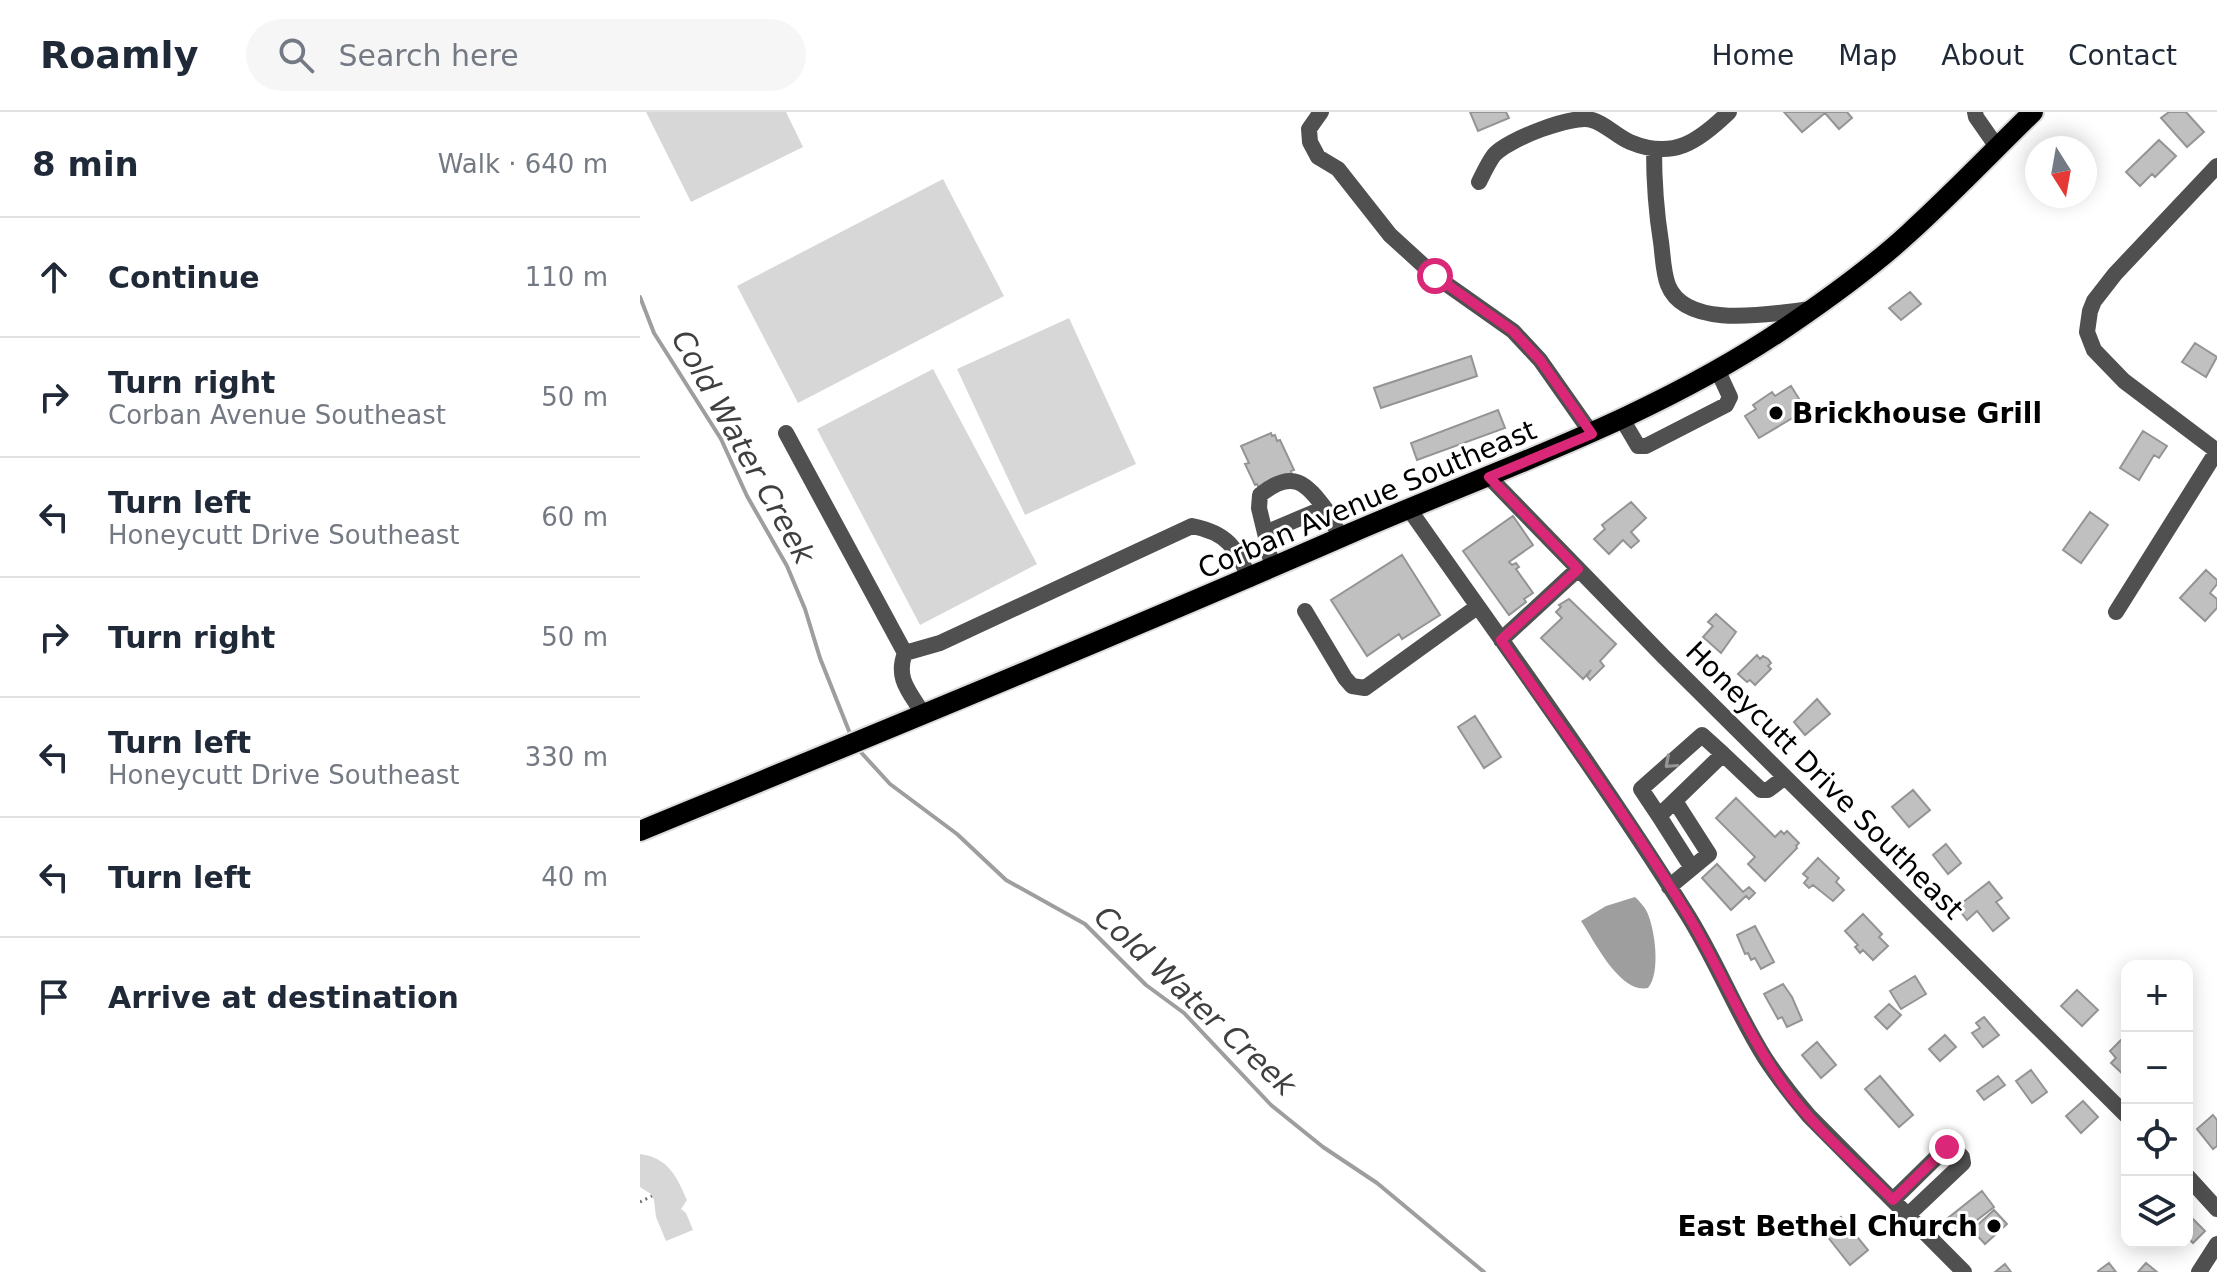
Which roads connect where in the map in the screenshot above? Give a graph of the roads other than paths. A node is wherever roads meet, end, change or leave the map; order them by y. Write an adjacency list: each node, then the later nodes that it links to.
1 (1321, 112): 13 (street)
2 (1729, 112): 6 (street)
3 (1975, 112): 5 (street)
4 (2033, 112): 5 (main road, Corban Avenue Southeast)
5 (1997, 147): 9 (main road, Corban Avenue Southeast)
6 (1654, 149): 8 (street); 9 (street)
7 (2217, 166): 14 (street)
8 (1479, 182)
9 (1812, 309): 10 (main road, Corban Avenue Southeast)
10 (1717, 369): 11 (main road, Corban Avenue Southeast); 11 (street)
11 (1622, 419): 13 (main road, Corban Avenue Southeast)
12 (786, 433): 27 (street)
13 (1592, 434): 15 (main road, Corban Avenue Southeast)
14 (2217, 451): 25 (street)
15 (1489, 477): 16 (main road, Corban Avenue Southeast); 21 (street, Honeycutt Drive Southeast)
16 (1409, 509): 19 (main road, Corban Avenue Southeast); 23 (street)
17 (1327, 511): 18 (street); 18 (street); 19 (street)
18 (1266, 537): 20 (street)
19 (1341, 538): 20 (main road, Corban Avenue Southeast)
20 (1275, 567): 22 (main road, Corban Avenue Southeast)
21 (1578, 569): 26 (street); 30 (street, Honeycutt Drive Southeast)
22 (1250, 579): 27 (street); 28 (main road, Corban Avenue Southeast)
23 (1477, 607): 24 (street); 26 (street)
24 (1305, 611)
25 (2116, 612)
26 (1501, 640): 35 (street)
27 (905, 653): 28 (street)
28 (923, 714): 33 (main road, Corban Avenue Southeast)
29 (1723, 754): 30 (street); 31 (street); 32 (street, one-way to 32)
30 (1785, 777): 36 (street, Honeycutt Drive Southeast)
31 (1675, 801): 32 (street); 34 (street)
32 (1659, 816): 34 (street)
33 (640, 831)
34 (1692, 868): 35 (street)
35 (1669, 887): 38 (street)
36 (2121, 1110)
37 (2193, 1183): 39 (street)
38 (1893, 1200): 40 (street); 40 (street)
39 (2217, 1209)
40 (1908, 1215): 43 (street)
41 (2217, 1244): 42 (street)
42 (2207, 1268)
43 (1964, 1272)

